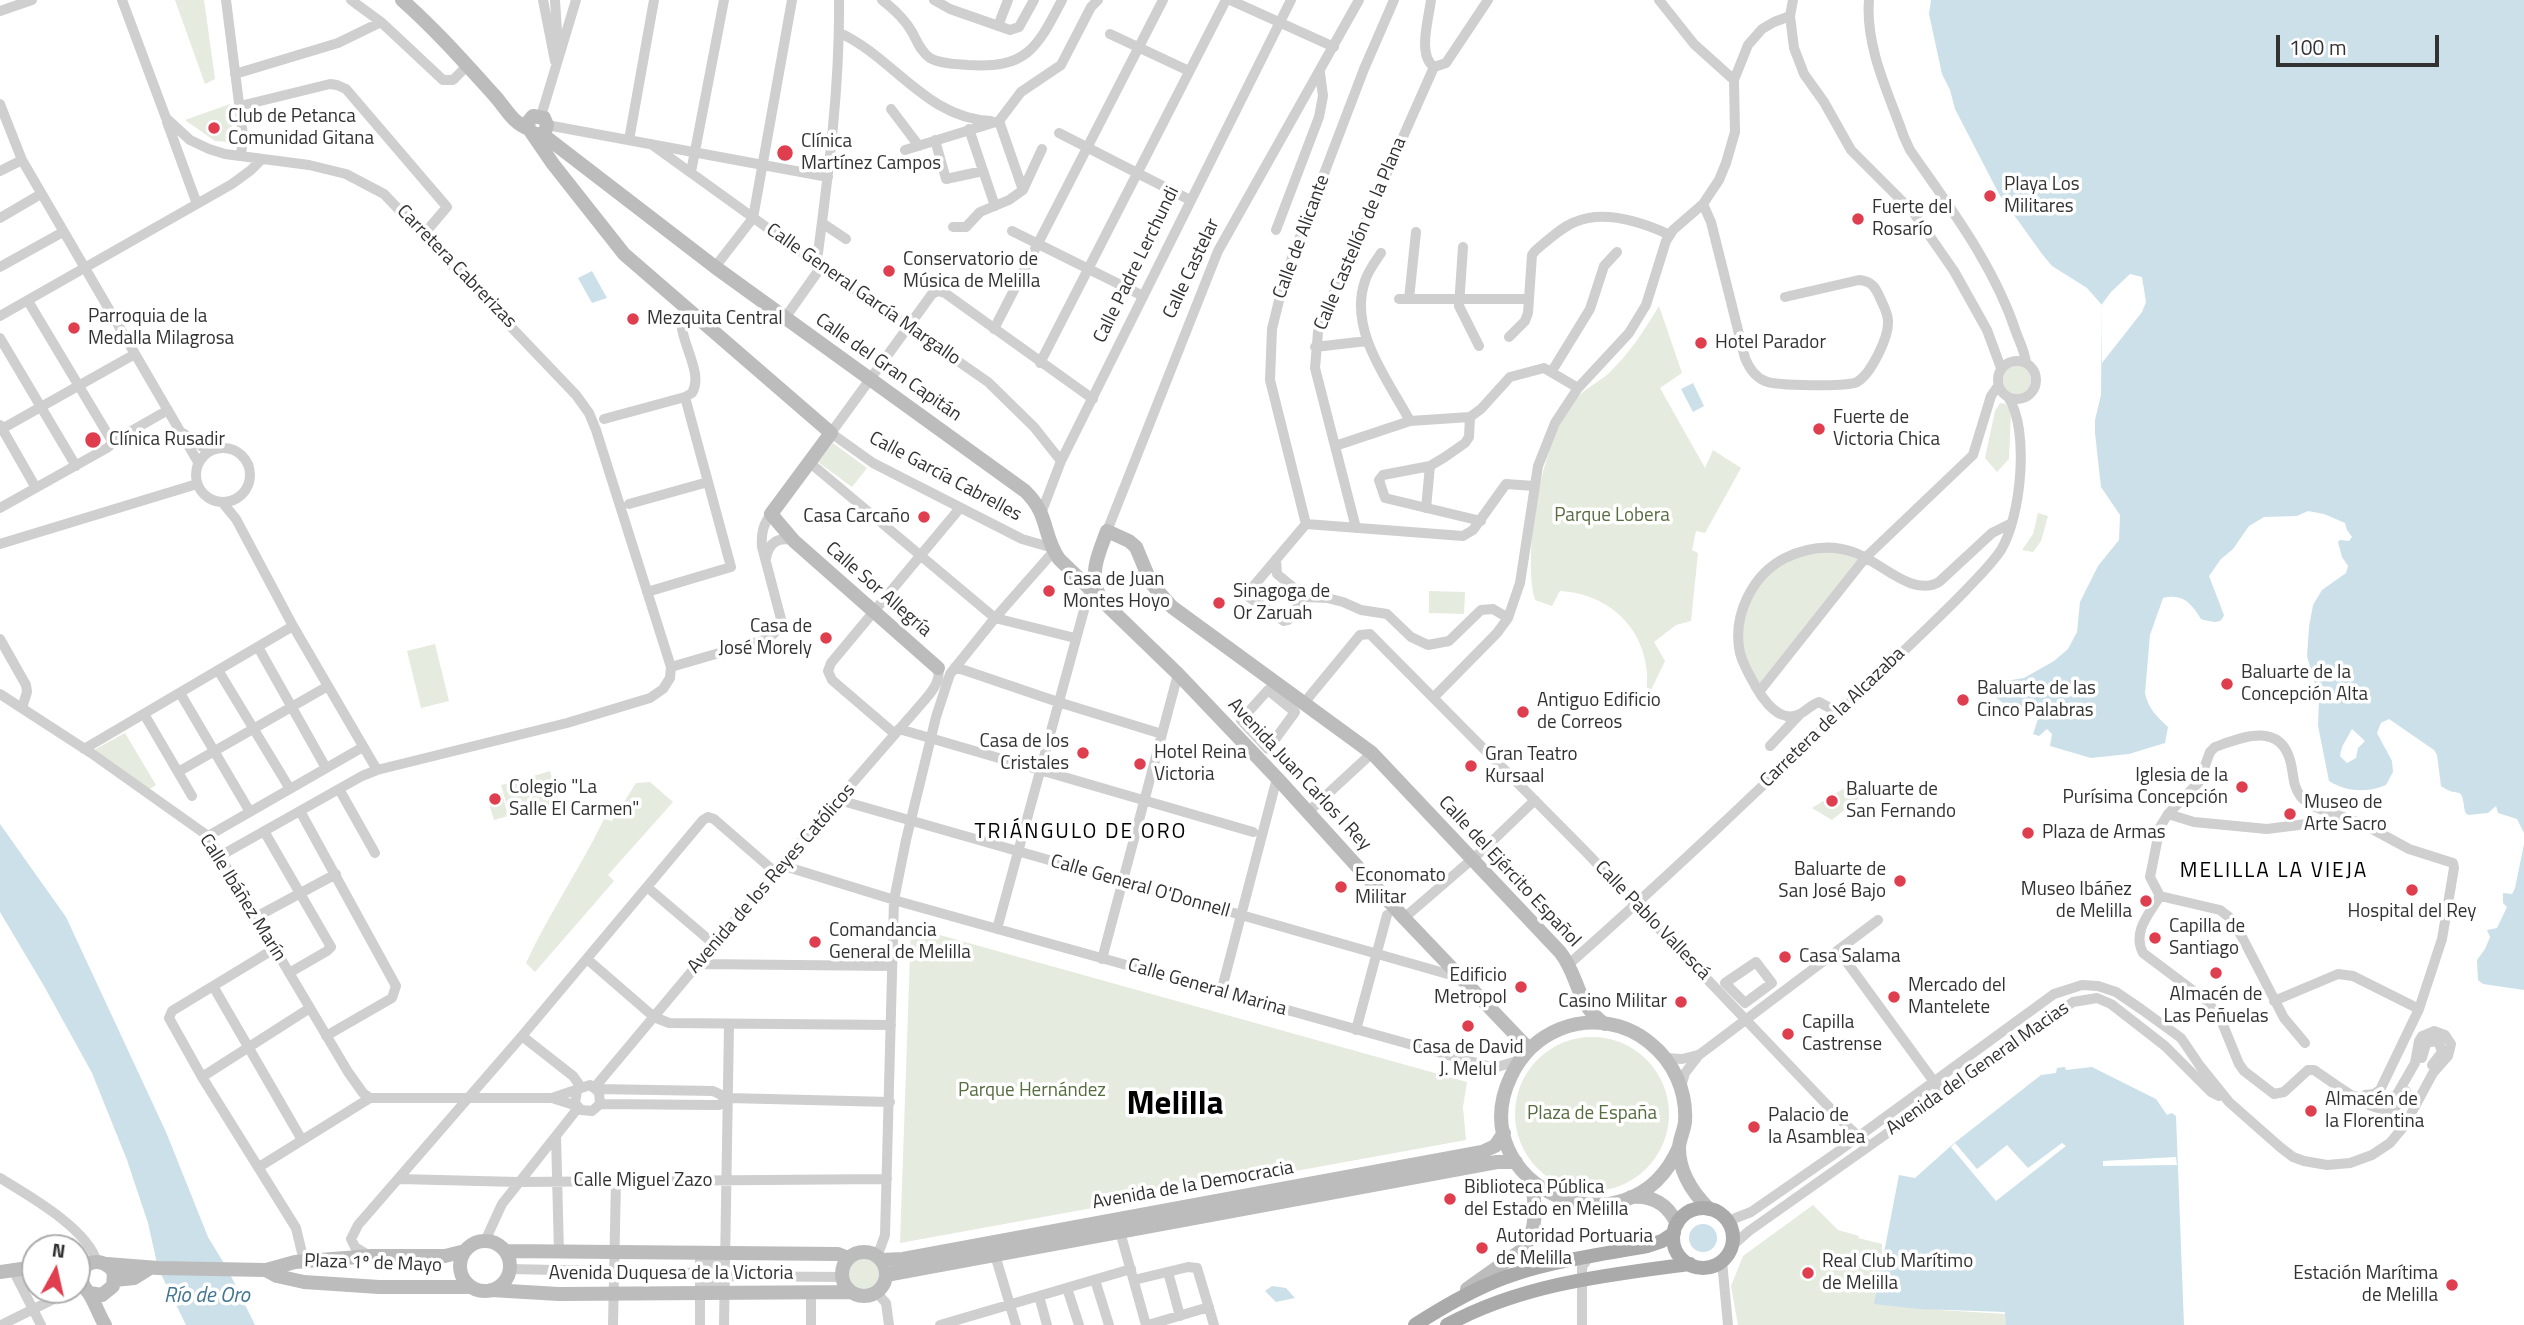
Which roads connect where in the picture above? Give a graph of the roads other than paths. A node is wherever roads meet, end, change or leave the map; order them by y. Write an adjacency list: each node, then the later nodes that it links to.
1 (32, 0): 29 (street)
2 (122, 0): 48 (street, Carretera Cabrerizas)
3 (226, 0): 43 (street)
4 (351, 0): 31 (street)
5 (543, 0): 38 (street)
6 (555, 0): 38 (street)
7 (576, 0): 38 (street)
8 (654, 0): 54 (street)
9 (723, 0): 60 (street)
10 (792, 0): 64 (street)
11 (839, 0): 34 (street)
12 (882, 0): 16 (street)
13 (934, 0): 33 (street)
14 (1008, 0): 33 (street)
15 (1034, 0): 33 (street)
16 (1062, 0)
17 (1163, 0): 36 (street)
18 (1228, 0): 32 (street); 41 (street)
19 (1291, 0): 32 (street, Calle Padre Lerchundi)
20 (1359, 0): 37 (street, Calle Castelar)
21 (1394, 0): 162 (street, Calle de Alicante)
22 (1431, 0): 40 (street)
23 (1488, 0): 40 (street)
24 (1659, 0): 44 (street)
25 (1793, 0): 30 (street)
26 (1869, 0): 112 (street)
27 (406, 1): 39 (main road, Calle García Cabrelles)
28 (1095, 3): 49 (street)
29 (0, 11)
30 (1790, 16): 44 (street); 113 (street)
31 (381, 22): 39 (street); 43 (street)
32 (1280, 22): 37 (street); 74 (street, Calle Padre Lerchundi)
33 (998, 26)
34 (840, 33): 49 (street); 70 (street)
35 (1110, 34): 36 (street)
36 (1138, 47): 41 (street); 57 (street)
37 (1334, 47): 42 (street, Calle Castelar)
38 (556, 65): 50 (street)
39 (467, 66): 50 (main road, Calle García Cabrelles)
40 (1434, 67): 115 (street, Calle Castellón de la Plana)
41 (1189, 71): 69 (street)
42 (1320, 72): 82 (street); 164 (street, Calle Castelar)
43 (235, 74): 46 (street)
44 (1734, 80): 76 (street)
45 (0, 104): 63 (street)
46 (240, 106): 61 (street); 86 (street)
47 (891, 109): 56 (street)
48 (166, 118): 61 (street, Carretera Cabrerizas); 75 (street)
49 (999, 121): 51 (street); 72 (street)
50 (537, 126): 54 (street); 65 (main road, Calle del Gran Capitán); 71 (main road, Calle García Cabrelles)
51 (969, 129): 53 (street); 67 (street)
52 (1059, 133): 57 (street)
53 (934, 139): 56 (street); 67 (street)
54 (629, 140): 55 (street)
55 (651, 144): 60 (street); 68 (street, Calle General García Margallo)
56 (919, 146): 59 (street)
57 (1087, 147): 69 (street); 89 (street)
58 (1042, 149): 72 (street)
59 (905, 150)
60 (695, 152): 64 (street); 68 (street)
61 (241, 156): 62 (street, Carretera Cabrerizas)
62 (262, 159): 75 (street); 86 (street, Carretera Cabrerizas)
63 (22, 160): 66 (street); 73 (street)
64 (764, 165): 70 (street); 79 (street)
65 (590, 170): 71 (main road); 95 (main road, Calle del Gran Capitán)
66 (0, 171)
67 (983, 171): 77 (street)
68 (691, 172): 79 (street, Calle General García Margallo)
69 (1138, 173): 74 (street); 98 (street)
70 (828, 177): 80 (street)
71 (573, 190): 104 (main road, Calle García Cabrelles)
72 (1023, 190): 77 (street)
73 (41, 194): 78 (street); 84 (street)
74 (1190, 200): 99 (street, Calle Padre Lerchundi)
75 (197, 204): 97 (street)
76 (1703, 204): 87 (street); 100 (street)
77 (995, 206): 81 (street)
78 (0, 218)
79 (753, 218): 95 (street); 96 (street, Calle General García Margallo)
80 (821, 223): 88 (street); 92 (street)
81 (953, 227)
82 (1276, 230)
83 (1012, 231): 89 (street)
84 (63, 232): 94 (street); 97 (street)
85 (1416, 232): 101 (street)
86 (424, 234): 176 (street, Carretera Cabrerizas)
87 (1670, 235): 102 (street); 125 (street)
88 (846, 239)
89 (1038, 243): 98 (street); 108 (street)
90 (1462, 247): 101 (street)
91 (1617, 252): 121 (street)
92 (818, 253)
93 (1381, 253): 111 (street)
94 (0, 267)
95 (715, 267): 106 (main road, Calle del Gran Capitán)
96 (821, 267): 106 (street); 107 (street, Calle General García Margallo)
97 (84, 269): 103 (street); 116 (street)
98 (1089, 269): 99 (street); 118 (street)
99 (1143, 296): 129 (street, Calle Padre Lerchundi)
100 (1785, 297)
101 (1459, 299): 102 (street); 114 (street)
102 (1529, 299): 109 (street)
103 (28, 301): 105 (street); 123 (street)
104 (684, 309): 127 (street); 138 (main road, Calle García Cabrelles)
105 (0, 316)
106 (785, 318): 122 (main road, Calle del Gran Capitán)
107 (909, 326): 108 (street); 122 (street); 142 (street, Calle General García Margallo)
108 (994, 329): 118 (street)
109 (1509, 337)
110 (0, 338): 130 (street)
111 (1367, 341): 115 (street); 134 (street)
112 (2019, 341): 117 (street); 119 (street)
113 (1992, 345): 117 (street); 120 (street)
114 (1479, 346)
115 (1315, 347): 140 (street, Calle Castellón de la Plana)
116 (135, 354): 123 (street); 131 (street)
117 (2013, 361): 119 (street); 120 (street)
118 (1041, 363): 129 (street)
119 (2026, 363): 126 (street)
120 (2001, 368): 124 (street)
121 (1552, 371): 125 (street); 132 (street)
122 (871, 379): 138 (street); 157 (main road, Calle del Gran Capitán)
123 (79, 386): 130 (street); 139 (street)
124 (1998, 386): 128 (street); 169 (street)
125 (1578, 388): 149 (street)
126 (2029, 395): 128 (street); 136 (street, Carretera de la Alcazaba)
127 (685, 397): 133 (street); 147 (street)
128 (2008, 397): 136 (street, Carretera de la Alcazaba)
129 (1093, 400): 142 (street, Calle Padre Lerchundi)
130 (41, 407): 135 (street); 145 (street)
131 (168, 410): 137 (street); 139 (street)
132 (1470, 417): 134 (street); 146 (street)
133 (604, 419)
134 (1410, 421): 140 (street)
135 (1, 428): 150 (street)
136 (2019, 431): 161 (street, Carretera de la Alcazaba)
137 (180, 432): 141 (street); 143 (street)
138 (831, 433): 144 (main road); 155 (street, Calle García Cabrelles)
139 (113, 443): 145 (street)
140 (1335, 446): 163 (street, Calle Castellón de la Plana)
141 (208, 451): 143 (street); 151 (street)
142 (1061, 461): 157 (street, Calle Padre Lerchundi)
143 (198, 462): 148 (street)
144 (809, 462): 158 (main road); 170 (street)
145 (76, 466): 150 (street)
146 (1430, 466): 156 (street); 156 (street)
147 (708, 482): 153 (street); 176 (street)
148 (197, 484): 152 (street); 167 (street)
149 (1534, 486): 160 (street); 181 (street)
150 (36, 488): 154 (street)
151 (239, 498): 152 (street); 159 (street)
152 (222, 502): 159 (street)
153 (629, 504)
154 (0, 508)
155 (960, 508): 168 (street, Calle García Cabrelles); 170 (street)
156 (1426, 508): 160 (street)
157 (1042, 511): 168 (main road)
158 (771, 514): 166 (main road, Calle Sor Allegría); 171 (street)
159 (236, 519): 182 (street)
160 (1481, 521): 163 (street)
161 (2012, 523): 169 (street); 201 (street, Carretera de la Alcazaba)
162 (1306, 524): 163 (street); 172 (street)
163 (1356, 528)
164 (1107, 531): 173 (main road, Calle Castelar); 198 (main road, Calle del Ejército Español)
165 (1866, 540): 169 (street)
166 (794, 541): 171 (street); 179 (main road, Calle Sor Allegría)
167 (0, 544)
168 (1053, 550): 174 (main road, Avenida Juan Carlos I Rey); 180 (street)
169 (1869, 554): 193 (street); 193 (street)
170 (921, 555): 179 (street); 180 (street)
171 (766, 558): 186 (street)
172 (1276, 559): 177 (street); 177 (street)
173 (1094, 570): 174 (main road); 178 (main road)
174 (1073, 572): 175 (main road, Avenida Juan Carlos I Rey)
175 (1090, 588): 178 (main road, Avenida Juan Carlos I Rey); 183 (street)
176 (647, 592): 186 (street, Carretera Cabrerizas)
177 (1305, 597): 181 (street)
178 (1101, 599): 190 (main road, Avenida Juan Carlos I Rey)
179 (874, 612): 188 (main road, Calle Sor Allegría); 205 (street)
180 (995, 618): 183 (street); 187 (street)
181 (1508, 618): 196 (street)
182 (293, 626): 185 (street); 191 (street)
183 (1075, 638): 197 (street)
184 (0, 639): 200 (street)
185 (258, 647): 189 (street); 199 (street)
186 (671, 667): 214 (street)
187 (955, 667): 197 (street); 207 (street)
188 (937, 668): 205 (street, Avenida de los Reyes Católicos)
189 (218, 670): 194 (street); 204 (street)
190 (1178, 674): 206 (street); 217 (main road, Avenida Juan Carlos I Rey)
191 (328, 686): 199 (street); 209 (street)
192 (1268, 691): 192 (street)
193 (1759, 692): 203 (street)
194 (180, 693): 202 (street); 211 (street)
195 (0, 694): 200 (street, Calle Ibáñez Marín)
196 (1434, 697): 198 (street, Calle Pablo Vallescá); 223 (street, Calle Pablo Vallescá)
197 (1058, 702): 206 (street); 215 (street)
198 (1304, 703): 212 (main road, Calle del Ejército Español)
199 (292, 707): 204 (street); 213 (street)
200 (22, 708): 210 (street, Calle Ibáñez Marín)
201 (1839, 713): 203 (street); 244 (street, Carretera de la Alcazaba)
202 (144, 714): 210 (street); 216 (street)
203 (1800, 714): 208 (street)
204 (253, 729): 211 (street); 218 (street)
205 (897, 732): 207 (street); 221 (street, Avenida de los Reyes Católicos)
206 (1162, 734): 222 (street)
207 (931, 739): 215 (street); 229 (street)
208 (1770, 746)
209 (363, 747): 213 (street); 214 (street)
210 (84, 749): 232 (street, Calle Ibáñez Marín)
211 (214, 751): 216 (street); 225 (street)
212 (1372, 753): 226 (street); 236 (main road, Calle del Ejército Español)
213 (326, 768): 218 (street)
214 (377, 770): 219 (street)
215 (1040, 770): 222 (street); 233 (street)
216 (178, 772): 220 (street)
217 (1277, 778): 226 (main road, Avenida Juan Carlos I Rey); 246 (street)
218 (290, 789): 225 (street)
219 (339, 789): 224 (street); 234 (street)
220 (192, 796)
221 (839, 800): 229 (street, Calle General O'Donnell); 237 (street, Avenida de los Reyes Católicos)
222 (1144, 800): 231 (street); 239 (street)
223 (1535, 800): 236 (street); 244 (street, Calle Pablo Vallescá)
224 (300, 811): 230 (street); 238 (street)
225 (250, 812): 232 (street)
226 (1308, 812): 248 (main road, Avenida Juan Carlos I Rey)
227 (2168, 814): 228 (street); 228 (street); 242 (street)
228 (2341, 816): 268 (street)
229 (911, 820): 233 (street, Calle General O'Donnell); 243 (street)
230 (264, 831): 235 (street); 241 (street)
231 (1252, 832)
232 (208, 836): 235 (street, Calle Ibáñez Marín)
233 (1017, 851): 239 (street, Calle General O'Donnell); 250 (street)
234 (375, 853)
235 (220, 856): 247 (street, Calle Ibáñez Marín)
236 (1472, 860): 248 (street); 258 (main road, Calle del Ejército Español)
237 (778, 869): 240 (street); 243 (street, Calle General Marina); 251 (street, Avenida de los Reyes Católicos)
238 (335, 874): 241 (street); 277 (street)
239 (1123, 882): 246 (street, Calle General O'Donnell); 255 (street)
240 (647, 887): 251 (street); 256 (street)
241 (300, 893): 247 (street); 260 (street)
242 (2160, 897): 265 (street); 284 (street)
243 (894, 900): 250 (street, Calle General Marina); 259 (street)
244 (1635, 904): 258 (street, Carretera de la Alcazaba); 270 (street, Calle Pablo Vallescá)
245 (1387, 915): 254 (street)
246 (1243, 916): 254 (street, Calle General O'Donnell); 263 (street)
247 (256, 917): 252 (street, Calle Ibáñez Marín)
248 (1404, 918): 261 (main road, Avenida Juan Carlos I Rey)
249 (1878, 920): 253 (street)
250 (997, 929): 255 (street, Calle General Marina)
251 (715, 945): 257 (street, Avenida de los Reyes Católicos)
252 (274, 949): 260 (street, Calle Ibáñez Marín); 262 (street)
253 (1838, 950): 267 (street); 286 (street)
254 (1377, 954): 261 (street, Calle General O'Donnell); 274 (street)
255 (1102, 958): 263 (street, Calle General Marina)
256 (587, 959): 269 (street); 275 (street)
257 (699, 964): 259 (street); 269 (street, Avenida de los Reyes Católicos)
258 (1569, 964): 272 (main road, Calle del Ejército Español)
259 (892, 966): 273 (street)
260 (289, 973): 266 (street, Calle Ibáñez Marín)
261 (1463, 978): 281 (main road, Avenida Juan Carlos I Rey)
262 (213, 986): 279 (street); 285 (street)
263 (1222, 992): 274 (street, Calle General Marina)
264 (1752, 998): 264 (street); 267 (street)
265 (2274, 1001): 268 (street); 278 (street)
266 (310, 1008): 277 (street, Calle Ibáñez Marín); 279 (street)
267 (1761, 1008): 270 (street)
268 (2419, 1009): 284 (street)
269 (654, 1017): 271 (street); 287 (street, Avenida de los Reyes Católicos)
270 (1746, 1019): 282 (street); 303 (street, Calle Pablo Vallescá)
271 (729, 1024): 273 (street); 295 (street)
272 (1605, 1024): 281 (main road); 283 (main road)
273 (891, 1025): 296 (street)
274 (1356, 1030): 281 (street, Calle General Marina)
275 (522, 1035): 289 (street); 293 (street)
276 (2178, 1035): 280 (street); 286 (street, Avenida del General Macias); 297 (street, Avenida del General Macias)
277 (326, 1036): 292 (street, Calle Ibáñez Marín)
278 (2305, 1043)
279 (248, 1047): 285 (street); 304 (street)
280 (2167, 1047): 290 (street, Avenida del General Macias); 297 (street, Avenida del General Macias)
281 (1524, 1055): 302 (main road)
282 (1699, 1055): 283 (street); 288 (street)
283 (1666, 1058): 288 (main road)
284 (2314, 1070): 291 (street)
285 (202, 1077): 308 (street)
286 (1934, 1082): 290 (street); 303 (street, Avenida del General Macias)
287 (596, 1088): 289 (street); 295 (street); 299 (street)
288 (1681, 1088): 305 (main road)
289 (579, 1089): 294 (street); 300 (street)
290 (1943, 1094): 306 (street, Avenida del General Macias)
291 (2352, 1096): 298 (street); 298 (street)
292 (370, 1098): 293 (street); 304 (street)
293 (468, 1098): 294 (street); 310 (street)
294 (552, 1098): 300 (street); 301 (street)
295 (728, 1098): 296 (street); 299 (street); 313 (street)
296 (890, 1102): 311 (street)
297 (2229, 1102): 298 (street)
298 (2390, 1102)
299 (600, 1104): 300 (street)
300 (578, 1107): 301 (street)
301 (559, 1132): 314 (street); 316 (street)
302 (1504, 1133): 307 (main road); 317 (main road, Avenida de la Democracia)
303 (1860, 1137): 306 (street, Calle Pablo Vallescá); 320 (street, Avenida del General Macias)
304 (302, 1140): 308 (street)
305 (1679, 1146): 318 (main road); 319 (main road)
306 (1869, 1146): 325 (street, Avenida del General Macias)
307 (1516, 1162): 315 (main road); 317 (main road, Avenida de la Democracia)
308 (259, 1167): 336 (street)
309 (0, 1178): 323 (street)
310 (399, 1179): 316 (street, Calle Miguel Zazo); 331 (street)
311 (887, 1179): 313 (street, Calle Miguel Zazo); 335 (street)
312 (616, 1180): 313 (street, Calle Miguel Zazo); 314 (street, Calle Miguel Zazo); 329 (street)
313 (726, 1180): 334 (street)
314 (558, 1181): 316 (street, Calle Miguel Zazo); 328 (street)
315 (1532, 1181): 318 (main road); 369 (main road)
316 (518, 1182): 324 (street)
317 (1321, 1188): 321 (main road, Avenida de la Democracia)
318 (1630, 1198): 322 (main road)
319 (1709, 1209): 320 (main road); 322 (main road)
320 (1728, 1221): 325 (main road)
321 (1118, 1225): 330 (main road, Avenida de la Democracia); 335 (main road, Avenida de la Democracia); 341 (street)
322 (1675, 1228): 332 (main road); 338 (main road)
323 (77, 1234)
324 (485, 1241): 326 (main road); 327 (main road)
325 (1732, 1246): 337 (main road)
326 (465, 1251): 331 (main road, Plaza 1º de Mayo); 356 (main road)
327 (505, 1251): 328 (main road, Avenida Duquesa de la Victoria); 340 (main road)
328 (559, 1253): 329 (main road, Avenida Duquesa de la Victoria)
329 (614, 1254): 344 (street); 346 (main road, Avenida Duquesa de la Victoria)
330 (995, 1255): 347 (main road, Avenida de la Democracia); 366 (street)
331 (371, 1256): 336 (main road, Plaza 1º de Mayo)
332 (1589, 1257): 351 (street); 369 (main road)
333 (848, 1258): 334 (main road, Avenida Duquesa de la Victoria); 335 (main road); 350 (main road)
334 (725, 1259): 346 (main road, Avenida Duquesa de la Victoria); 354 (street)
335 (879, 1259): 347 (main road)
336 (304, 1261): 342 (main road, Plaza 1º de Mayo)
337 (1722, 1261): 338 (main road); 393 (street)
338 (1690, 1264): 351 (main road)
339 (157, 1268): 342 (main road); 348 (main road); 349 (main road)
340 (509, 1269): 344 (street); 359 (main road)
341 (1131, 1269): 352 (street); 353 (street)
342 (266, 1270): 356 (main road, Plaza 1º de Mayo)
343 (7, 1272): 368 (street)
344 (614, 1272): 346 (street); 362 (street)
345 (1168, 1272): 353 (street); 367 (street); 371 (street)
346 (700, 1274): 354 (main road, Avenida Duquesa de la Victoria); 362 (main road, Avenida Duquesa de la Victoria); 378 (street)
347 (886, 1275): 361 (main road)
348 (91, 1276)
349 (91, 1277)
350 (842, 1277): 354 (street); 360 (main road)
351 (1584, 1279): 391 (main road); 392 (street)
352 (1096, 1280): 357 (street); 387 (street)
353 (1134, 1280): 388 (street)
354 (725, 1284): 363 (main road, Avenida Duquesa de la Victoria); 379 (street)
355 (91, 1287): 376 (main road)
356 (471, 1287): 359 (main road)
357 (1067, 1288): 364 (street); 386 (street)
358 (91, 1290): 375 (main road)
359 (491, 1290): 362 (main road, Avenida Duquesa de la Victoria)
360 (851, 1292): 361 (main road); 363 (main road, Avenida Duquesa de la Victoria)
361 (876, 1292): 381 (street)
362 (614, 1293): 377 (street)
363 (811, 1294): 380 (street)
364 (1039, 1296): 366 (street); 385 (street)
365 (42, 1304): 368 (street)
366 (1010, 1304): 370 (street); 384 (street)
367 (1209, 1307): 371 (street); 389 (street)
368 (33, 1309): 373 (street); 374 (street)
369 (1441, 1309): 390 (main road)
370 (984, 1312): 372 (street); 383 (street)
371 (1180, 1316): 388 (street)
372 (957, 1323): 382 (street)
373 (1, 1325)
374 (41, 1325)
375 (105, 1325)
376 (112, 1325)
377 (614, 1325)
378 (700, 1325)
379 (724, 1325)
380 (811, 1325)
381 (889, 1325)
382 (940, 1325)
383 (987, 1325)
384 (1016, 1325)
385 (1047, 1325)
386 (1079, 1325)
387 (1109, 1325)
388 (1147, 1325)
389 (1214, 1325)
390 (1415, 1325)
391 (1447, 1325)
392 (1582, 1325)
393 (1728, 1325)

